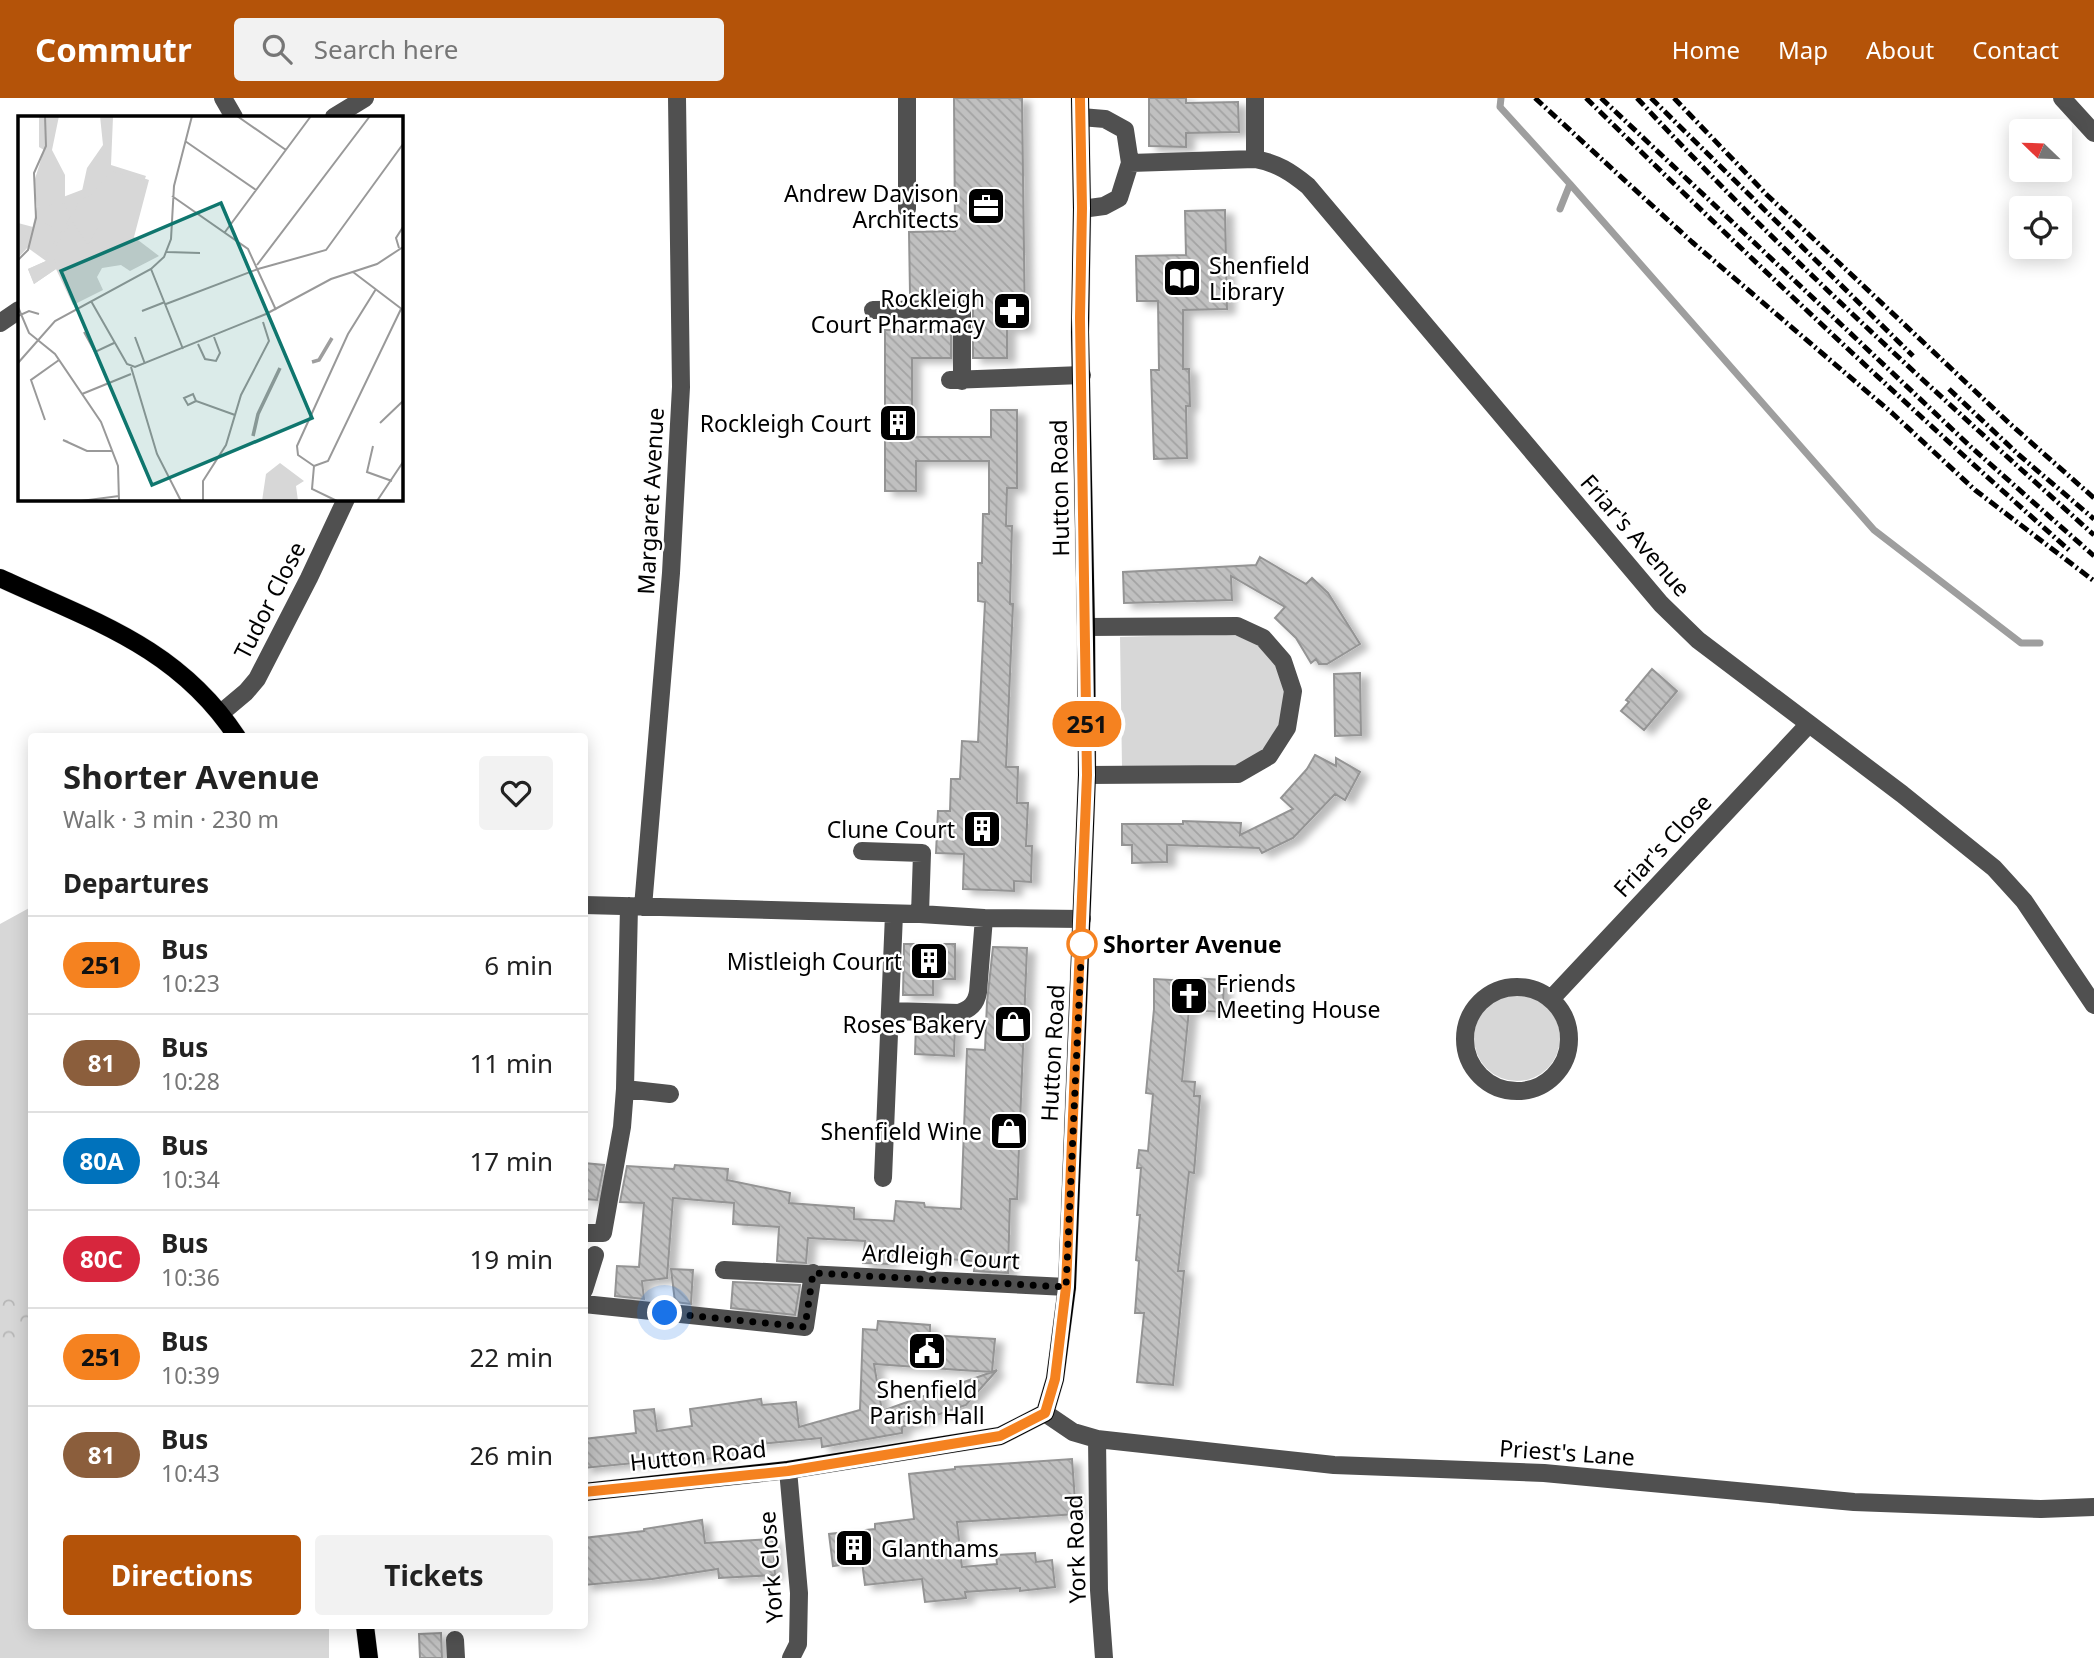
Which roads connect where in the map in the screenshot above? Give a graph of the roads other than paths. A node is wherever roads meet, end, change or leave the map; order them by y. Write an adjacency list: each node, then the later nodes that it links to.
1 (223, 98): 8 (street)
2 (366, 98): 9 (street)
3 (677, 98): 29 (street, Margaret Avenue)
4 (907, 98): 15 (street)
5 (1080, 98): 10 (main road, Hutton Road)
6 (1255, 98): 12 (street)
7 (2062, 98): 11 (street)
8 (233, 116)
9 (336, 116)
10 (1081, 117): 13 (street); 14 (main road, Hutton Road)
11 (2094, 133)
12 (1255, 159): 13 (street, Friar's Avenue); 24 (street, Friar's Avenue)
13 (1130, 163): 14 (street)
14 (1082, 208): 19 (main road, Hutton Road)
15 (907, 209)
16 (873, 310): 19 (street)
17 (18, 311): 18 (street)
18 (0, 323)
19 (1082, 375): 22 (main road, Hutton Road)
20 (346, 500): 23 (street, Tudor Close)
21 (0, 578): 23 (main road)
22 (1086, 626): 26 (main road, Hutton Road); 26 (street)
23 (221, 713): 25 (main road)
24 (1808, 724): 34 (street, Friar's Close); 35 (street, Friar's Avenue)
25 (234, 733)
26 (1087, 775): 33 (main road, Hutton Road)
27 (862, 851): 31 (street)
28 (588, 905): 29 (street)
29 (636, 906): 30 (street); 37 (street)
30 (894, 914): 31 (street); 36 (street)
31 (920, 914): 32 (street)
32 (984, 918): 33 (street); 36 (street)
33 (1082, 919): 45 (main road, Hutton Road)
34 (1551, 999): 34 (street)
35 (2094, 1004)
36 (890, 1012): 39 (street)
37 (625, 1089): 38 (street); 40 (street)
38 (670, 1094)
39 (883, 1178)
40 (588, 1233)
41 (596, 1255): 44 (street)
42 (724, 1270): 43 (street, Ardleigh Court)
43 (813, 1273): 45 (street, Ardleigh Court); 46 (street)
44 (588, 1278)
45 (1066, 1287): 47 (main road, Hutton Road)
46 (588, 1304)
47 (1045, 1413): 48 (street, Priest's Lane); 49 (main road, Hutton Road)
48 (1097, 1439): 51 (street, Priest's Lane); 57 (street, York Road)
49 (788, 1471): 50 (main road, Hutton Road); 56 (street, York Close)
50 (588, 1492)
51 (2094, 1507)
52 (365, 1629): 54 (main road)
53 (455, 1640): 55 (street)
54 (369, 1658)
55 (456, 1658)
56 (791, 1658)
57 (1104, 1658)

